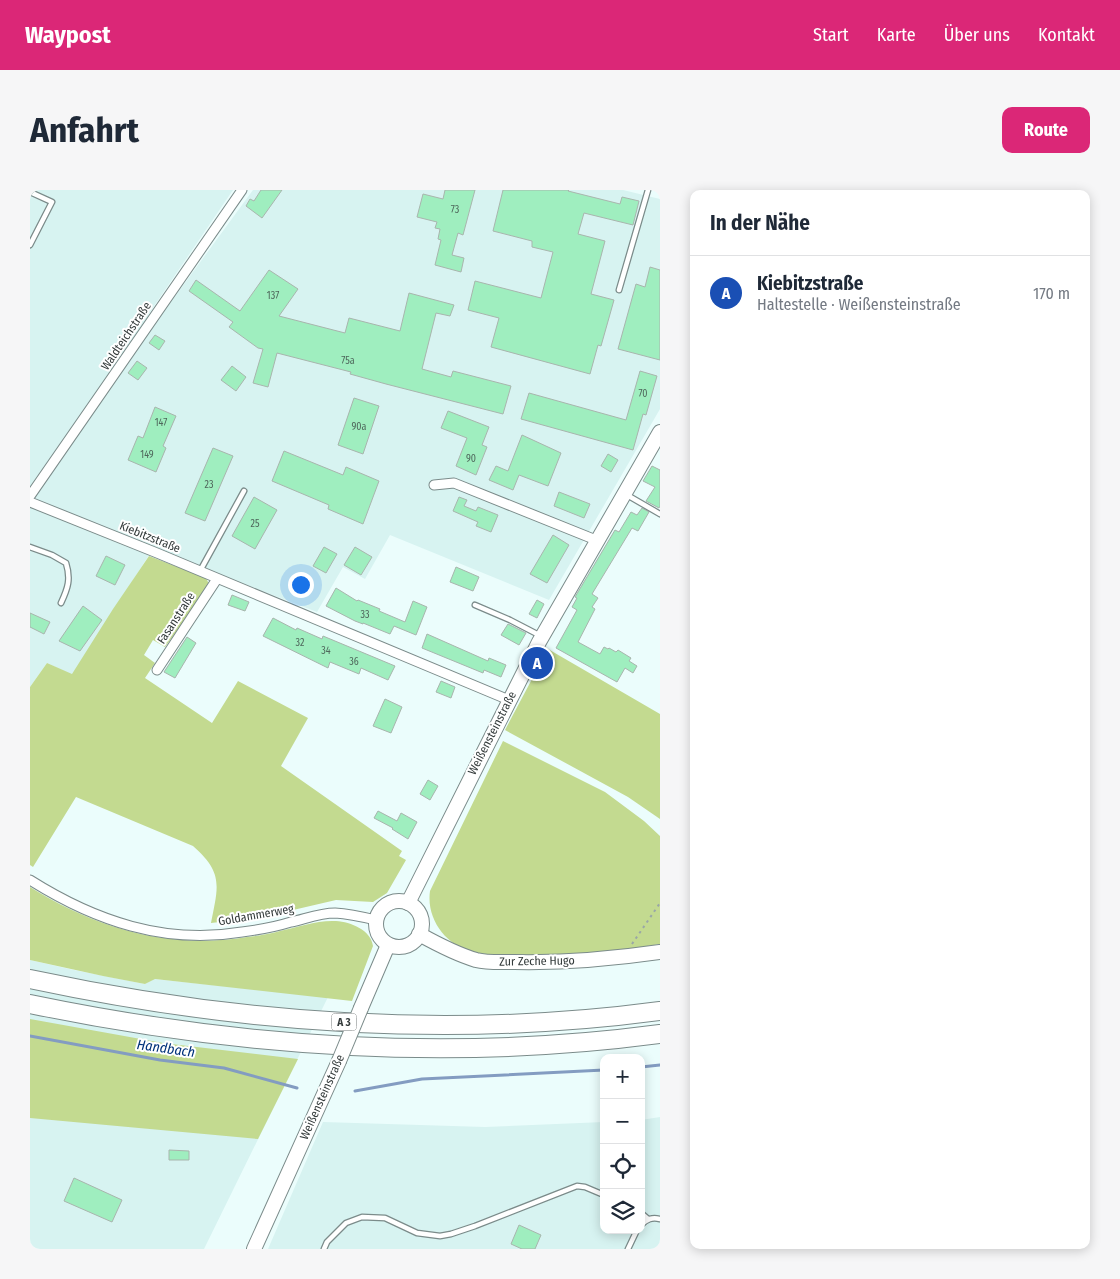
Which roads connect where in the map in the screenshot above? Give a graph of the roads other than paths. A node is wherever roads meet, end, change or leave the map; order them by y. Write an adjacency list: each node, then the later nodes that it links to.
1 (242, 190): 10 (street, Waldteichstraße)
2 (648, 190): 5 (lane)
3 (30, 192): 4 (lane)
4 (30, 245)
5 (619, 290)
6 (660, 432): 9 (street, Weißensteinstraße)
7 (434, 485): 13 (street)
8 (244, 491): 15 (lane)
9 (624, 493): 12 (lane); 13 (street, Weißensteinstraße)
10 (30, 496)
11 (30, 502): 15 (street, Kiebitzstraße)
12 (660, 514)
13 (596, 540): 19 (street, Weißensteinstraße)
14 (30, 547): 17 (lane)
15 (200, 571): 16 (street, Kiebitzstraße)
16 (216, 579): 20 (street, Fasanstraße); 21 (street, Kiebitzstraße)
17 (62, 603)
18 (475, 606): 19 (lane)
19 (542, 636): 21 (street, Weißensteinstraße)
20 (157, 670)
21 (509, 700): 23 (street, Weißensteinstraße)
22 (30, 880): 24 (street, Goldammerweg)
23 (408, 904): 24 (street); 25 (street)
24 (376, 920): 26 (street)
25 (419, 934): 26 (street); 27 (street, Zur Zeche Hugo)
26 (388, 945): 38 (street, Weißensteinstraße, bridge)
27 (660, 952)
28 (30, 979): 30 (highway, A 3)
29 (30, 1004): 31 (highway, A 3)
30 (660, 1010)
31 (660, 1034)
32 (600, 1193): 39 (lane)
33 (645, 1217): 35 (lane)
34 (660, 1219): 35 (lane)
35 (648, 1220): 36 (lane)
36 (645, 1222)
37 (635, 1234): 40 (lane)
38 (254, 1249)
39 (324, 1249)
40 (628, 1249)

